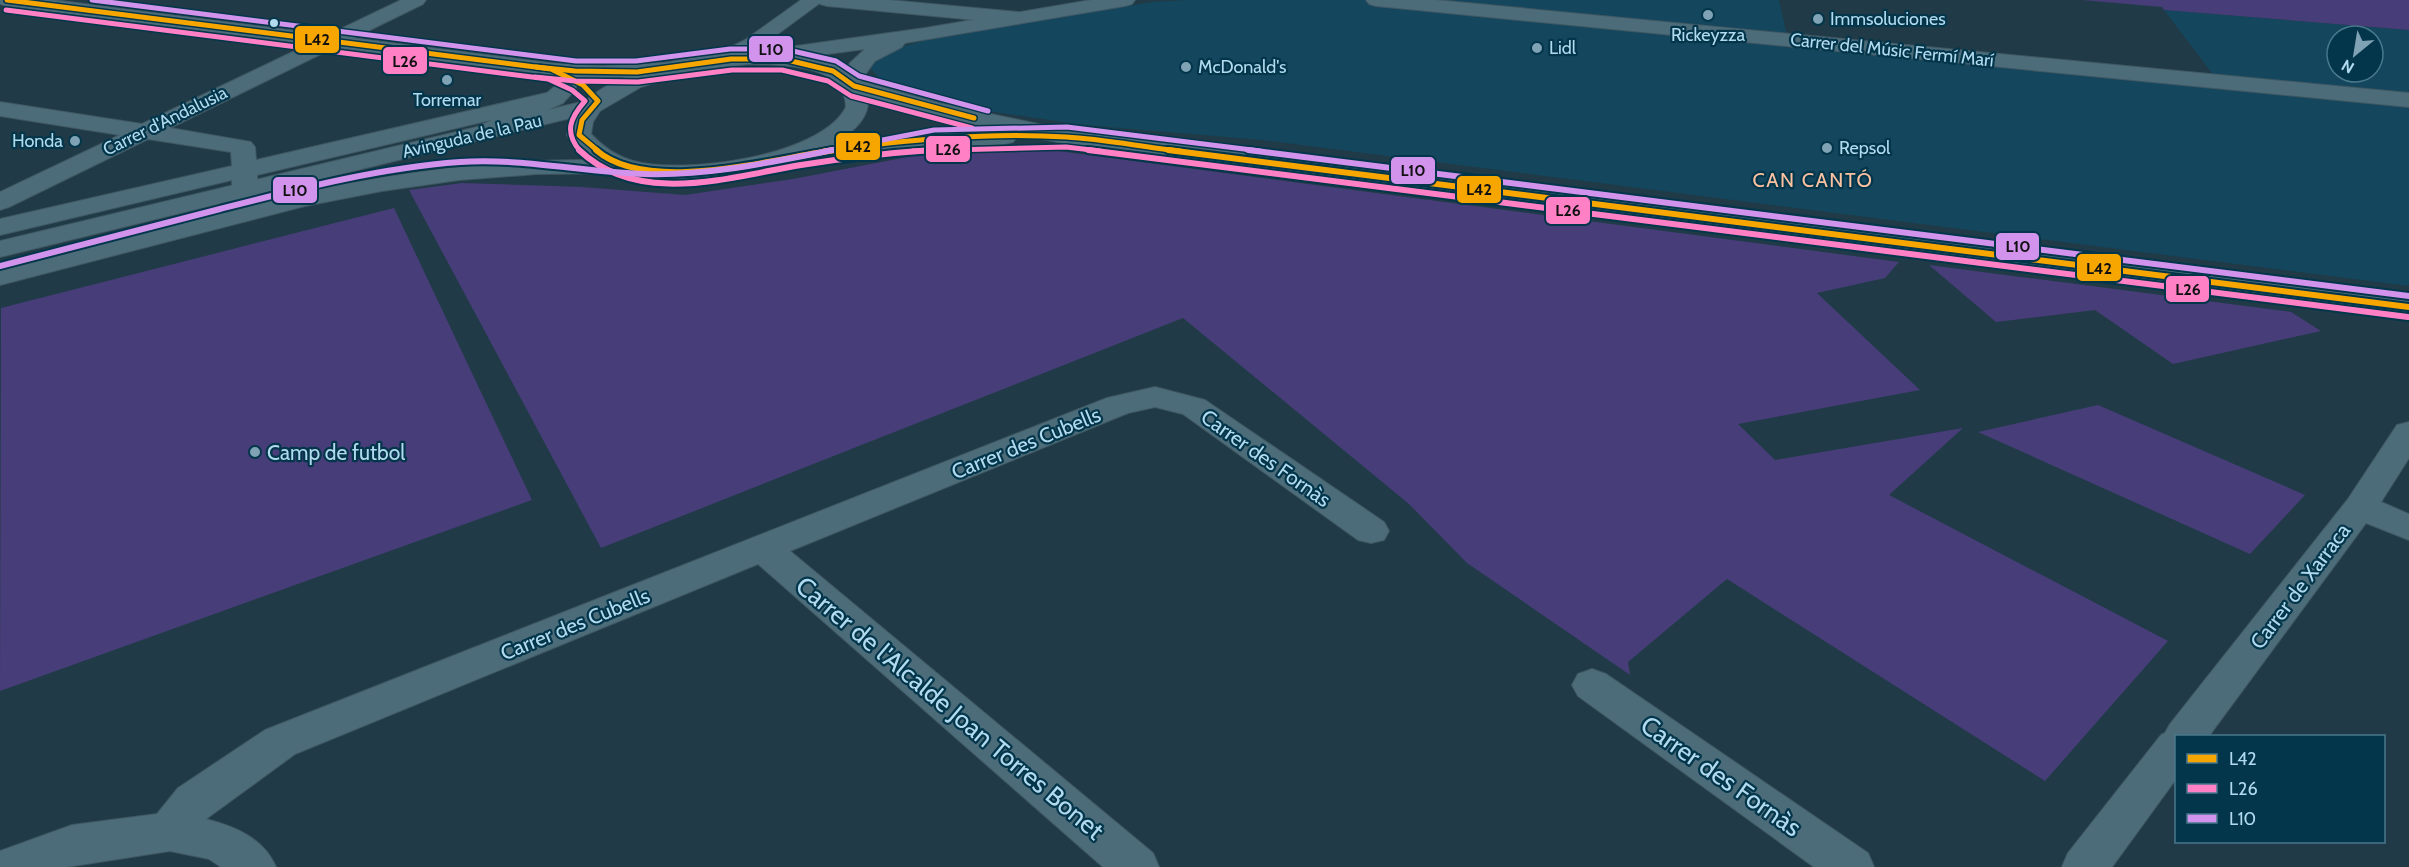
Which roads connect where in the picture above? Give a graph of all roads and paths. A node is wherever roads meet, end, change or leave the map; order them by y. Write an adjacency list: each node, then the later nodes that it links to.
1 (7, 0): 9 (street)
2 (416, 0): 9 (street, Carrer d'Andalusia)
3 (814, 0): 11 (street)
4 (827, 0): 7 (street)
5 (1125, 0): 7 (street)
6 (1376, 0): 16 (street, Carrer del Músic Fermí Marí)
7 (1018, 18): 8 (street)
8 (925, 34): 10 (street); 14 (street)
9 (330, 41): 13 (street); 19 (street, Carrer d'Andalusia)
10 (753, 58): 11 (street); 14 (street)
11 (712, 61): 12 (street)
12 (674, 68): 13 (street); 17 (street, Avinguda de la Pau)
13 (561, 73): 15 (street); 17 (street)
14 (851, 83): 21 (street); 23 (street)
15 (555, 98): 20 (street); 26 (street, Avinguda de la Pau)
16 (2409, 100)
17 (596, 103): 20 (street, Avinguda de la Pau); 24 (street)
18 (0, 109): 19 (street)
19 (144, 132): 26 (street); 27 (street, Carrer d'Andalusia)
20 (481, 134): 26 (street, Avinguda de la Pau)
21 (1067, 137): 22 (street); 31 (street)
22 (935, 140): 23 (street); 25 (street)
23 (778, 159): 24 (street)
24 (633, 168): 25 (street, Avinguda de la Pau)
25 (461, 172): 30 (street, Avinguda de la Pau)
26 (244, 181): 28 (street, Avinguda de la Pau); 29 (street, Avinguda de la Pau)
27 (0, 202)
28 (0, 227)
29 (0, 249)
30 (0, 277)
31 (2409, 307)
32 (1155, 397): 36 (street, Carrer des Fornàs); 37 (street, Carrer des Cubells)
33 (2409, 432): 34 (street, Carrer de Xarraca)
34 (2360, 507): 35 (street); 39 (street, Carrer de Xarraca)
35 (2409, 528)
36 (1371, 531)
37 (764, 549): 41 (street, Carrer des Cubells); 44 (street, Carrer de l'Alcalde Joan Torres Bonet)
38 (1592, 685): 45 (street, Carrer des Fornàs)
39 (2186, 735)
40 (2175, 748): 46 (street)
41 (170, 832): 42 (street); 43 (street)
42 (12, 867)
43 (253, 867)
44 (1136, 867)
45 (1851, 867)
46 (2085, 867)

